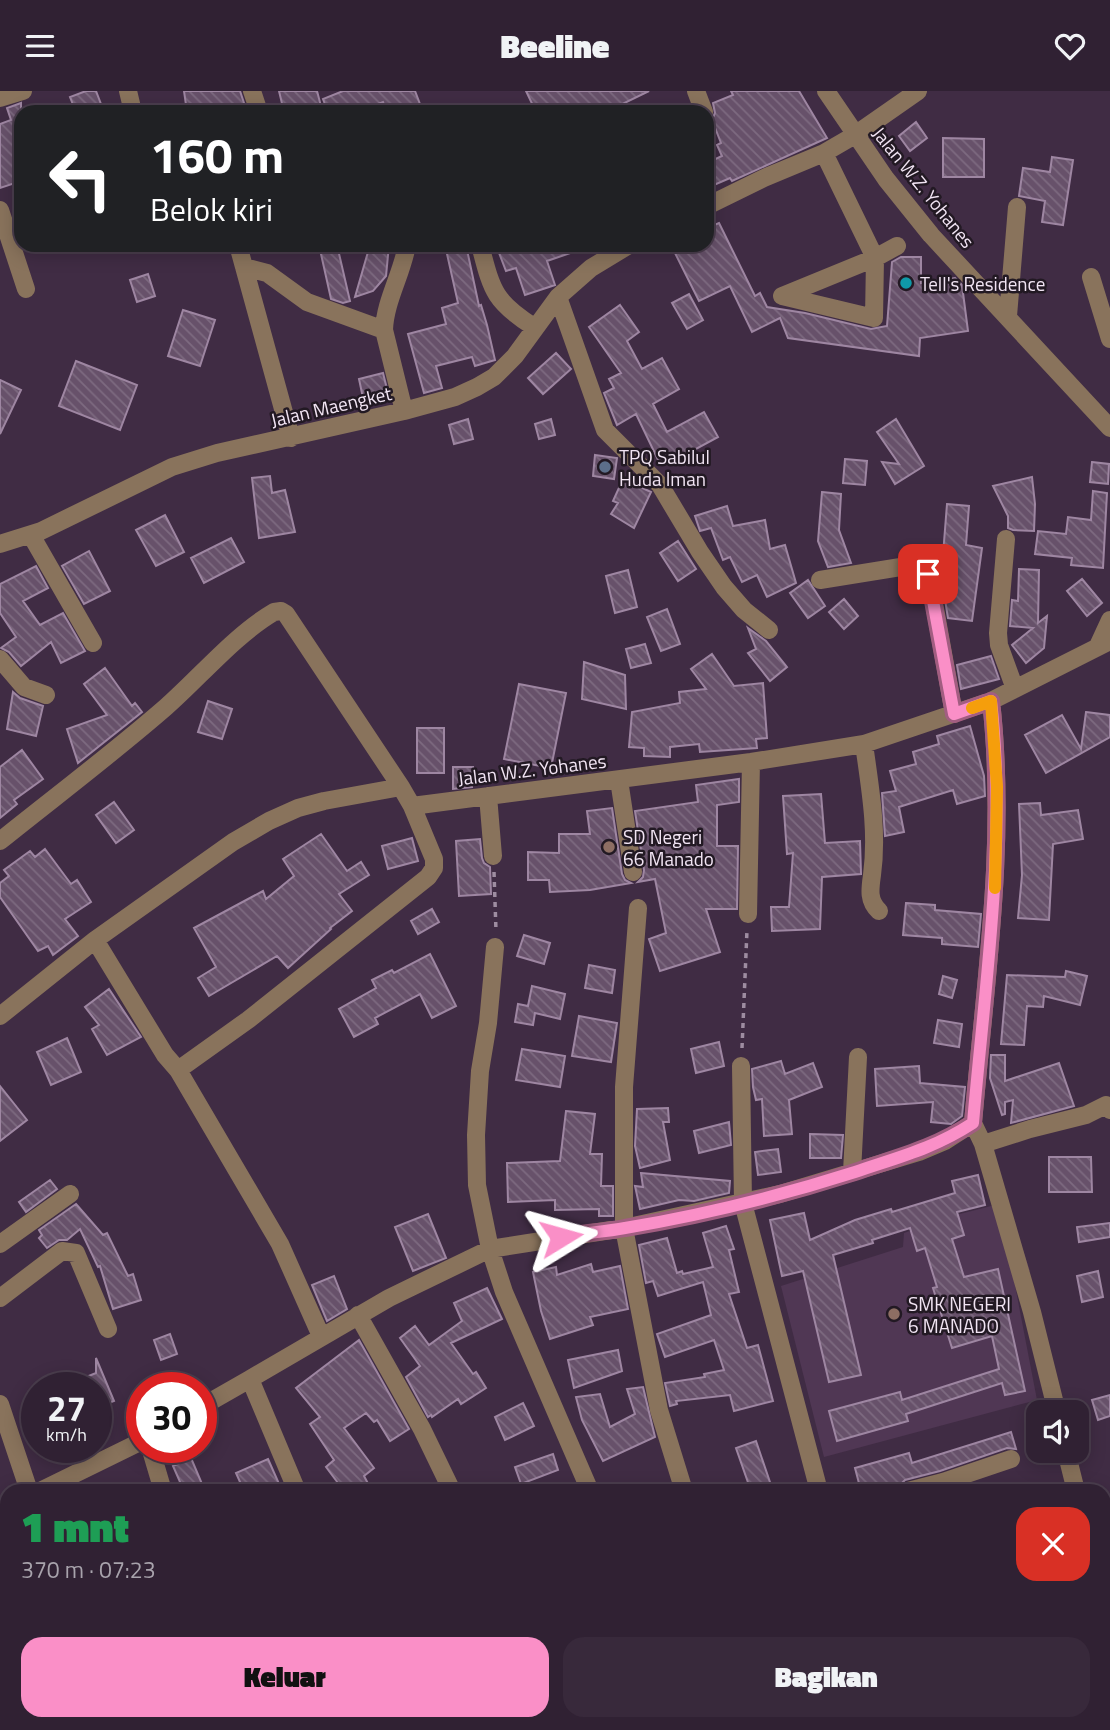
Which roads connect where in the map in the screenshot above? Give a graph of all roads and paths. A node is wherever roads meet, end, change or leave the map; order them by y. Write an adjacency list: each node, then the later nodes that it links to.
1 (23, 91): 4 (street)
2 (826, 91): 5 (street, Jalan W.Z. Yohanes)
3 (918, 91): 5 (street)
4 (0, 98)
5 (855, 135): 6 (street); 20 (street, Jalan W.Z. Yohanes)
6 (824, 153): 7 (street); 15 (street)
7 (714, 202)
8 (1017, 207): 20 (street)
9 (0, 210): 18 (street)
10 (897, 246): 15 (street)
11 (241, 252): 16 (street)
12 (405, 252): 22 (street)
13 (482, 252): 21 (street)
14 (617, 252): 19 (street, Jalan Maengket)
15 (875, 258): 15 (street)
16 (244, 267): 22 (street); 26 (street)
17 (1091, 277): 23 (street)
18 (26, 289)
19 (558, 297): 21 (street, Jalan Maengket); 32 (street)
20 (1007, 316): 25 (street, Jalan W.Z. Yohanes)
21 (534, 327): 24 (street, Jalan Maengket)
22 (384, 330): 24 (street)
23 (1110, 339)
24 (404, 411): 26 (street, Jalan Maengket)
25 (1110, 428)
26 (291, 438): 27 (street, Jalan Maengket)
27 (31, 535): 29 (street, Jalan Maengket); 33 (street)
28 (1006, 539): 36 (street)
29 (0, 544)
30 (820, 580): 39 (street)
31 (1110, 620): 34 (street, Jalan W.Z. Yohanes)
32 (769, 630)
33 (93, 643)
34 (1104, 643): 36 (street, Jalan W.Z. Yohanes)
35 (0, 659): 37 (street)
36 (1015, 689): 38 (street, Jalan W.Z. Yohanes)
37 (46, 695)
38 (991, 701): 39 (street, Jalan W.Z. Yohanes); 59 (street)
39 (954, 714): 40 (street, Jalan W.Z. Yohanes)
40 (864, 744): 41 (street, Jalan W.Z. Yohanes); 50 (street)
41 (751, 762): 42 (street, Jalan W.Z. Yohanes); 51 (street)
42 (619, 780): 44 (street, Jalan W.Z. Yohanes); 48 (street)
43 (401, 787): 45 (street); 46 (street); 52 (street)
44 (488, 796): 45 (street, Jalan W.Z. Yohanes); 47 (street)
45 (412, 806): 57 (street)
46 (0, 841)
47 (493, 856): 53 (path)
48 (633, 872)
49 (638, 908): 64 (street)
50 (879, 911)
51 (748, 914): 56 (path)
52 (95, 940): 54 (street); 57 (street)
53 (495, 947): 66 (street)
54 (0, 1016)
55 (858, 1057): 61 (street)
56 (741, 1066): 63 (street)
57 (178, 1070): 70 (street)
58 (1110, 1110): 60 (street)
59 (973, 1123): 60 (street); 61 (street)
60 (983, 1144): 73 (street)
61 (852, 1172): 63 (street)
62 (70, 1194): 65 (street)
63 (743, 1203): 64 (street); 86 (street)
64 (624, 1228): 66 (street); 85 (street)
65 (0, 1244)
66 (490, 1249): 68 (street); 84 (street)
67 (0, 1298): 69 (street)
68 (358, 1315): 70 (street); 83 (street)
69 (108, 1329)
70 (321, 1336): 71 (street)
71 (250, 1379): 72 (street); 82 (street)
72 (217, 1398)
73 (1054, 1400)
74 (0, 1404): 79 (street)
75 (126, 1449): 80 (street)
76 (1011, 1459): 87 (street)
77 (155, 1463): 81 (street)
78 (1069, 1463): 88 (street)
79 (27, 1484)
80 (54, 1484)
81 (161, 1484)
82 (294, 1484)
83 (449, 1484)
84 (587, 1484)
85 (682, 1484)
86 (817, 1484)
87 (935, 1484)
88 (1074, 1484)

